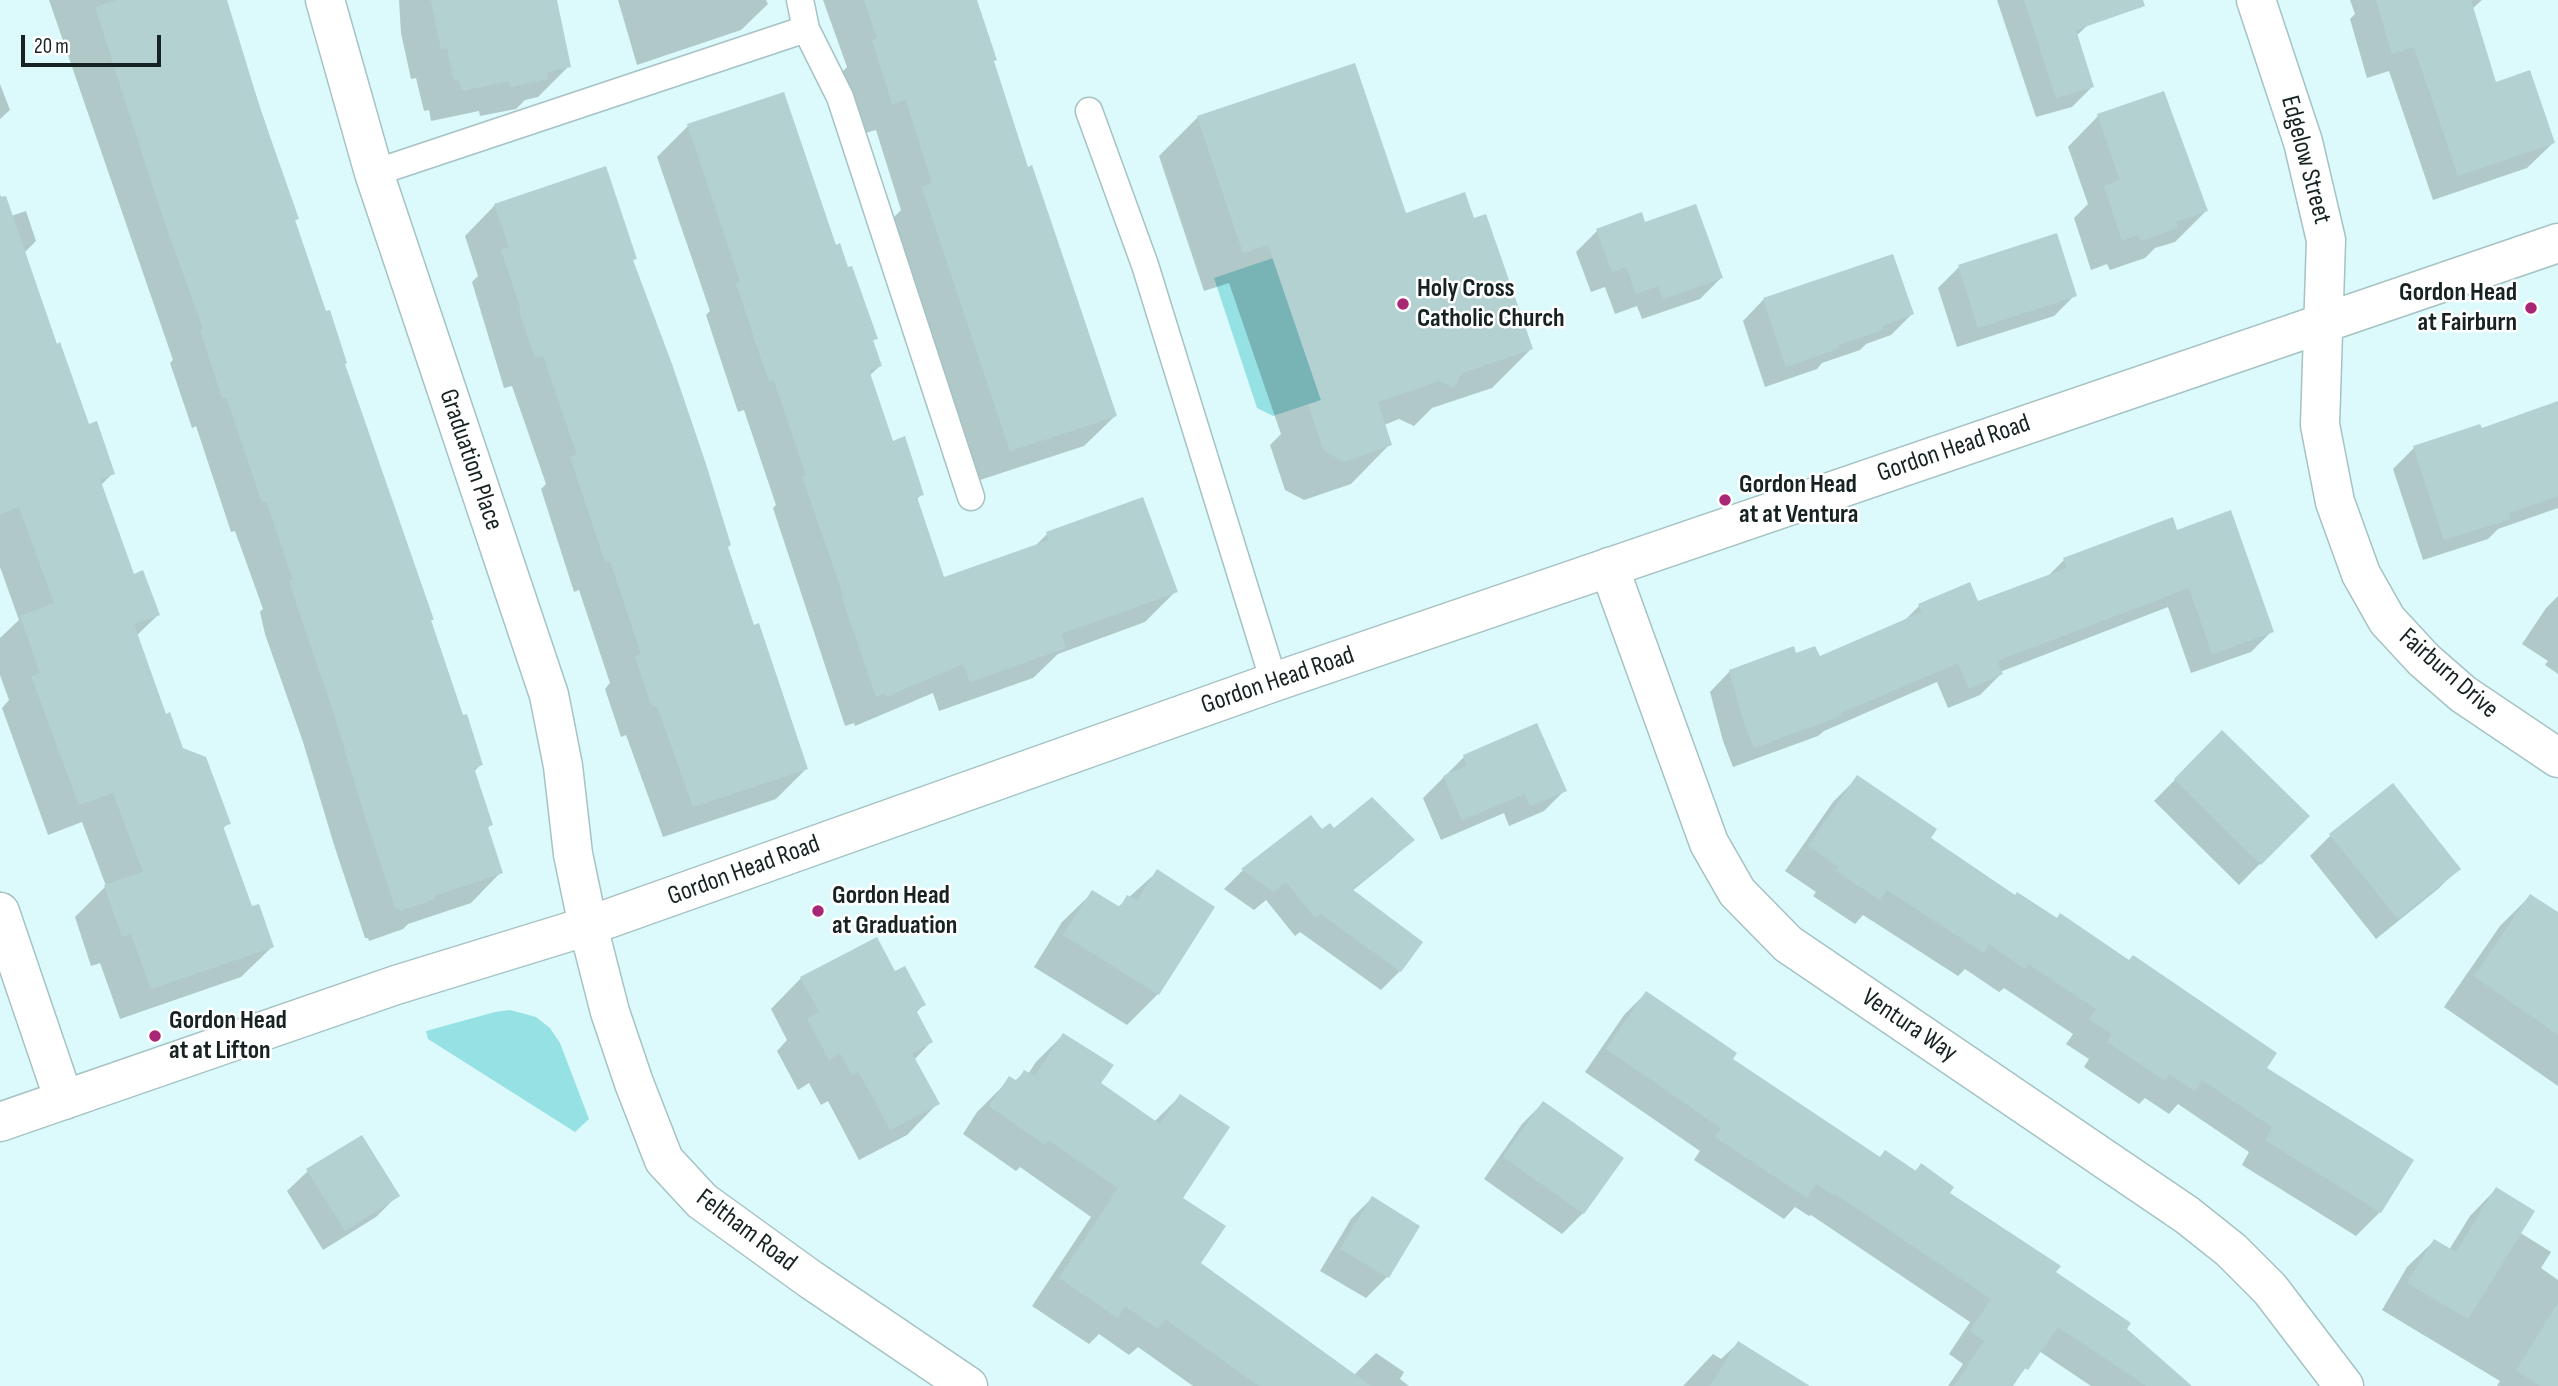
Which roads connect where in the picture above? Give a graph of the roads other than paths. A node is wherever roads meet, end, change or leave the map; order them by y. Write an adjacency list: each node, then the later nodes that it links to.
1 (325, 0): 6 (street, Graduation Place)
2 (800, 0): 4 (lane)
3 (2256, 0): 8 (street, Edgelow Street)
4 (806, 29): 6 (lane); 9 (lane)
5 (1089, 111): 11 (lane)
6 (374, 173): 14 (street, Graduation Place)
7 (2558, 243): 8 (street, Gordon Head Road)
8 (2323, 324): 10 (street, Gordon Head Road); 12 (street, Fairburn Drive)
9 (971, 497)
10 (1609, 567): 11 (street, Gordon Head Road); 18 (street, Ventura Way)
11 (1274, 682): 14 (street, Gordon Head Road)
12 (2558, 758)
13 (0, 912): 15 (street)
14 (588, 926): 15 (street, Gordon Head Road); 17 (street, Feltham Road)
15 (64, 1100): 16 (street, Gordon Head Road)
16 (0, 1122)
17 (968, 1386)
18 (2344, 1386)

